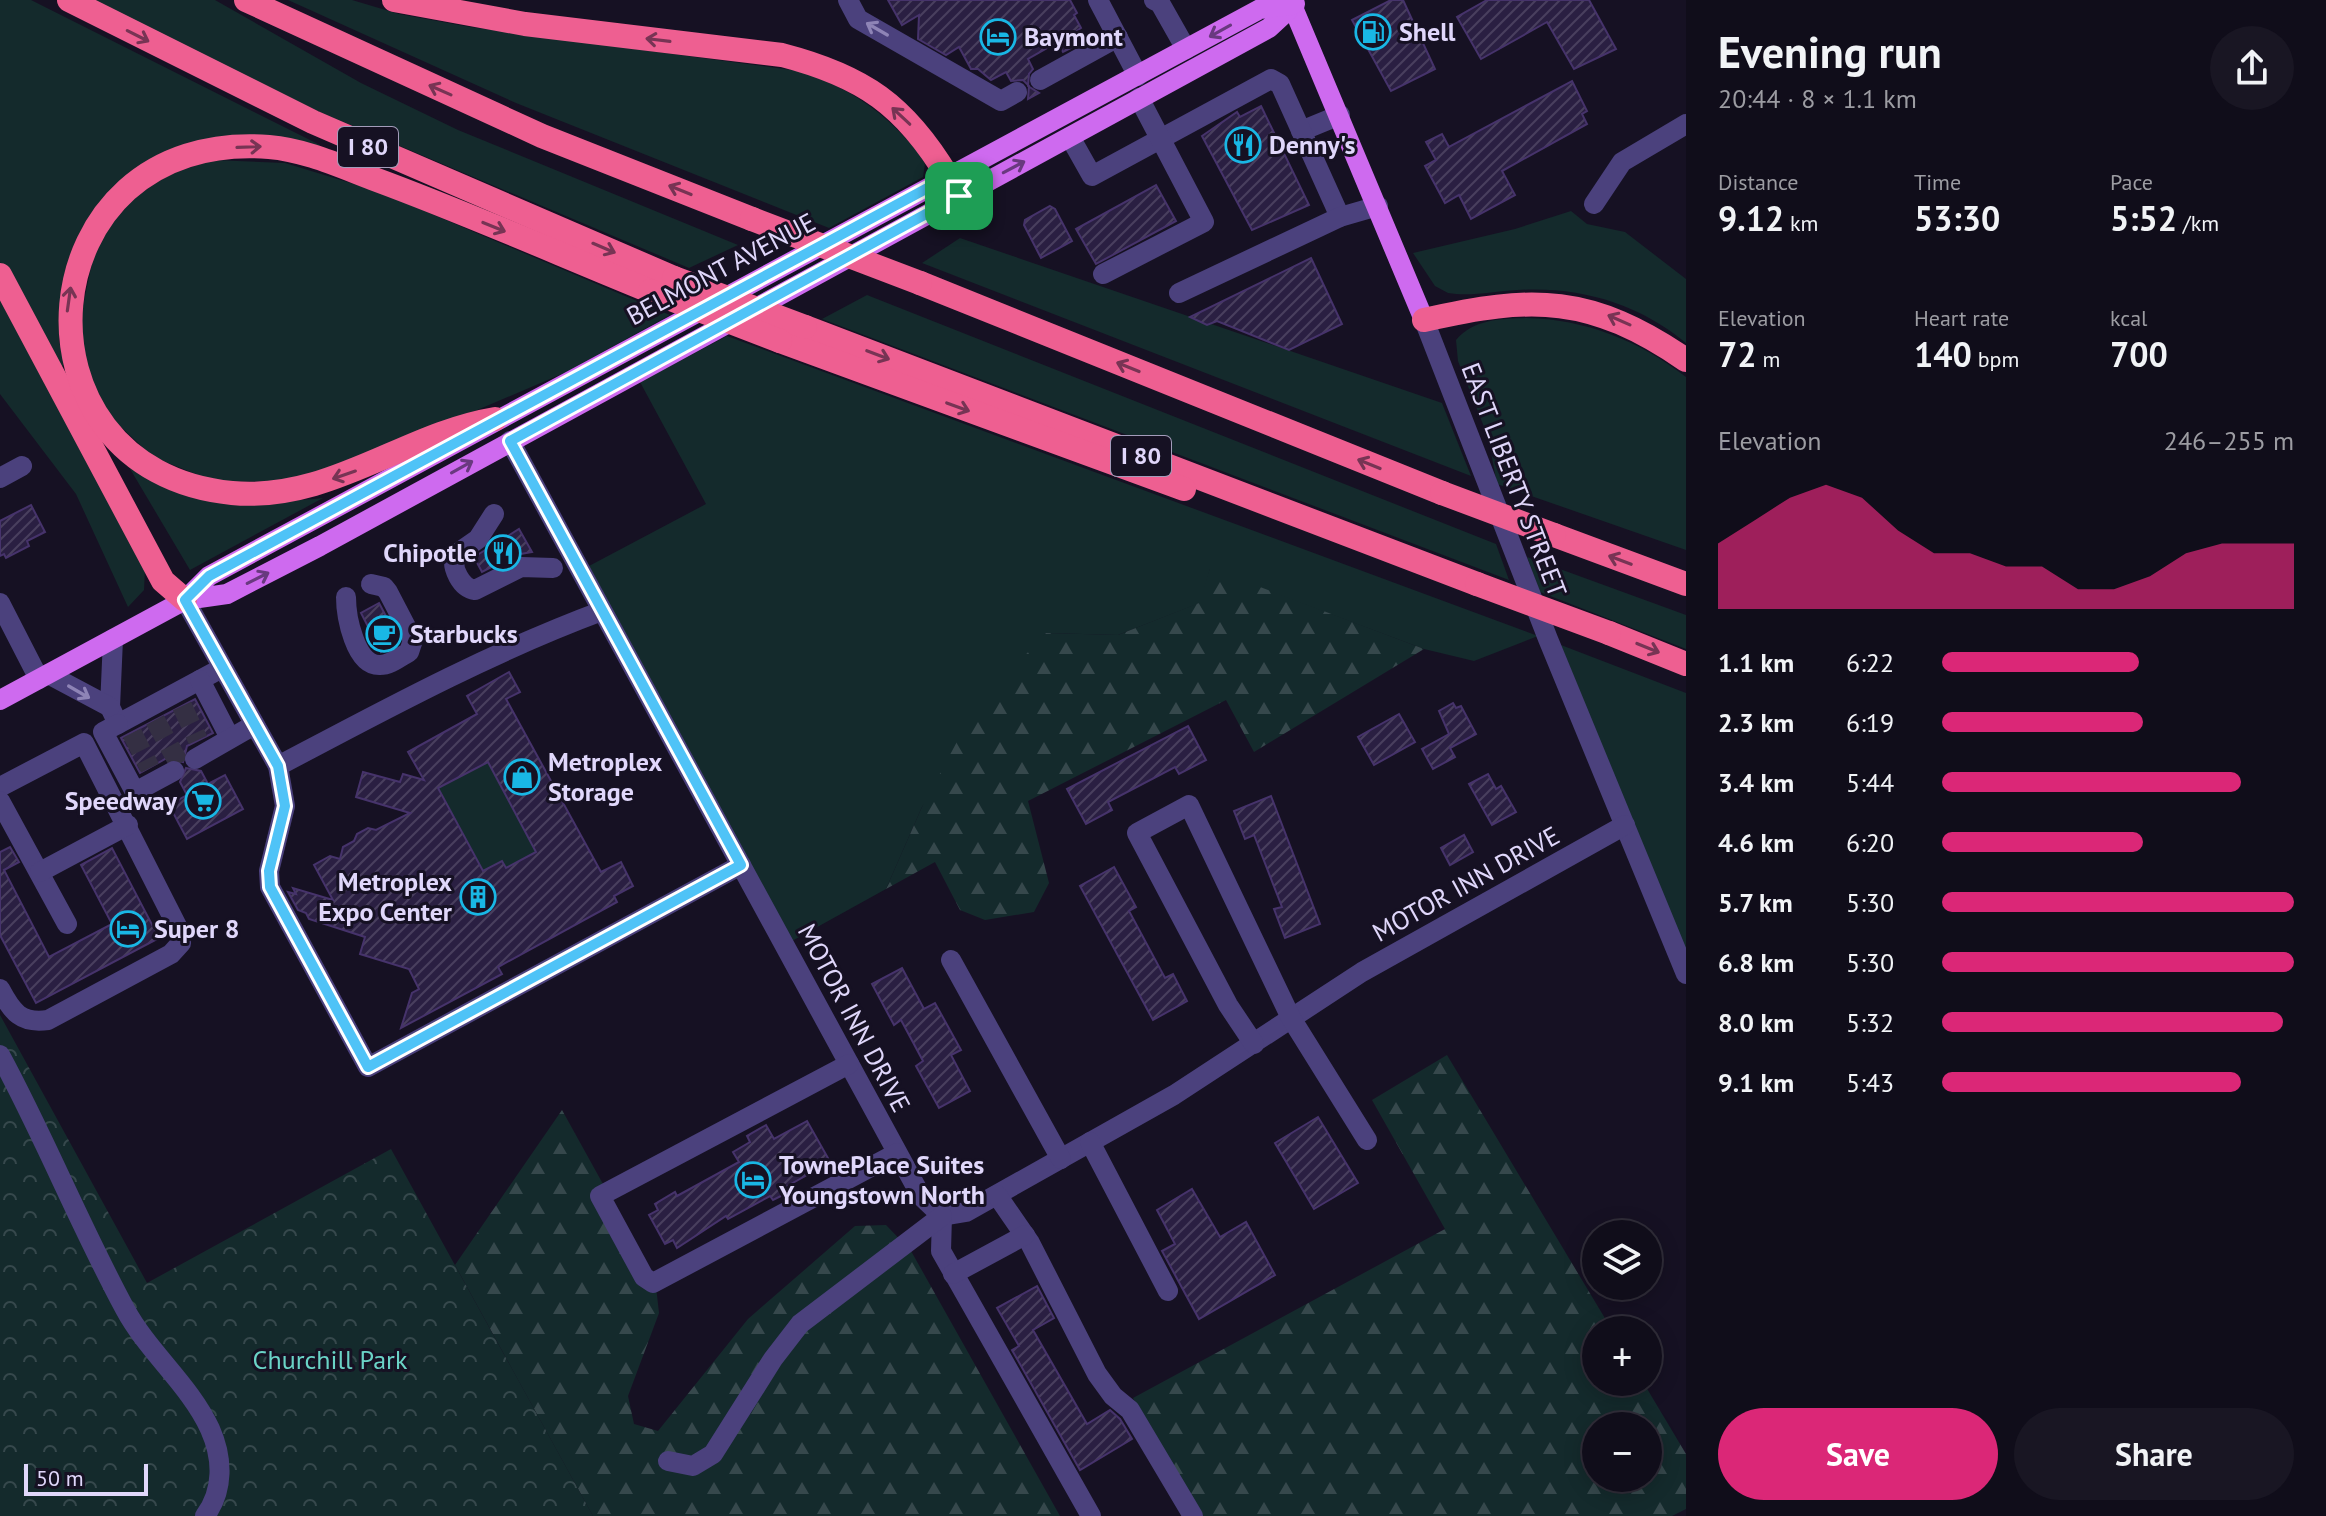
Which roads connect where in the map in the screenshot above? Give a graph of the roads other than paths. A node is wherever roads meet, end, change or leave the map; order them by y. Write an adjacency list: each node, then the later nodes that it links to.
1 (69, 0): 34 (highway, I 80, one-way to 34, bridge)
2 (246, 0): 37 (highway, one-way to 2, bridge)
3 (394, 0): 19 (highway, one-way to 3)
4 (848, 0): 12 (street, one-way to 4)
5 (1098, 0): 8 (street)
6 (1160, 1): 9 (street)
7 (1294, 2): 9 (main road, BELMONT AVENUE, one-way to 9); 13 (main road, BELMONT AVENUE); 14 (main road, EAST LIBERTY STREET)
8 (1118, 37): 10 (street); 11 (street)
9 (1186, 49): 10 (main road, BELMONT AVENUE)
10 (1138, 76): 19 (main road, BELMONT AVENUE)
11 (1040, 80)
12 (1017, 92)
13 (1139, 98): 17 (main road, BELMONT AVENUE); 18 (street)
14 (1340, 115): 16 (street); 21 (main road, EAST LIBERTY STREET)
15 (1686, 124): 20 (street)
16 (1301, 131): 18 (street); 22 (street)
17 (1070, 137): 18 (street); 19 (main road, BELMONT AVENUE, one-way to 17)
18 (1161, 138): 23 (street)
19 (954, 187): 29 (main road, BELMONT AVENUE); 30 (main road, BELMONT AVENUE)
20 (1594, 204)
21 (1378, 206): 22 (street); 26 (main road, EAST LIBERTY STREET)
22 (1340, 217): 25 (street)
23 (1103, 274)
24 (0, 275): 39 (highway)
25 (1179, 293)
26 (1424, 320): 27 (highway, one-way to 26); 58 (street, EAST LIBERTY STREET)
27 (1686, 360)
28 (90, 410): 29 (highway, one-way to 28); 34 (highway, one-way to 34, bridge); 39 (highway)
29 (495, 419): 39 (main road, BELMONT AVENUE)
30 (510, 441): 39 (main road, BELMONT AVENUE, one-way to 30); 41 (street, MOTOR INN DRIVE)
31 (22, 466): 32 (street)
32 (0, 478)
33 (494, 514): 35 (street)
34 (1410, 558): 43 (highway, I 80, one-way to 43, bridge)
35 (553, 568)
36 (371, 584): 38 (street)
37 (1686, 584)
38 (346, 597)
39 (185, 600): 42 (main road, BELMONT AVENUE); 44 (street)
40 (0, 603): 45 (street)
41 (602, 611): 52 (street); 59 (street, MOTOR INN DRIVE)
42 (113, 639): 45 (main road, BELMONT AVENUE); 48 (street)
43 (1683, 663)
44 (222, 668): 46 (street); 49 (street)
45 (44, 676): 47 (main road, BELMONT AVENUE); 48 (street, one-way to 48)
46 (200, 680): 48 (street); 50 (street)
47 (0, 700)
48 (121, 721): 53 (street)
49 (254, 725): 50 (street); 52 (street)
50 (230, 738): 51 (street)
51 (199, 751)
52 (278, 766): 59 (street)
53 (160, 773)
54 (0, 787): 57 (street)
55 (0, 801): 56 (street)
56 (13, 823): 60 (street); 60 (street)
57 (128, 825): 60 (street); 64 (street)
58 (1625, 825): 63 (street, EAST LIBERTY STREET); 65 (street, MOTOR INN DRIVE)
59 (741, 865): 68 (street, MOTOR INN DRIVE)
60 (42, 875): 61 (street)
61 (67, 924)
62 (951, 960): 72 (street)
63 (1686, 974)
64 (0, 989)
65 (1291, 1018): 66 (street, MOTOR INN DRIVE); 66 (street); 69 (street)
66 (1254, 1044): 70 (street, MOTOR INN DRIVE)
67 (0, 1055): 79 (street)
68 (849, 1064): 71 (street, MOTOR INN DRIVE); 71 (street)
69 (1367, 1140)
70 (1090, 1142): 72 (street, MOTOR INN DRIVE); 77 (street)
71 (897, 1153): 74 (street, MOTOR INN DRIVE)
72 (1061, 1159): 73 (street, MOTOR INN DRIVE)
73 (997, 1195): 74 (street, MOTOR INN DRIVE); 75 (street)
74 (942, 1216): 76 (street); 78 (street)
75 (1025, 1235): 76 (street); 81 (street)
76 (953, 1274): 80 (street)
77 (1168, 1291)
78 (668, 1461)
79 (205, 1516)
80 (1091, 1516)
81 (1193, 1516)

